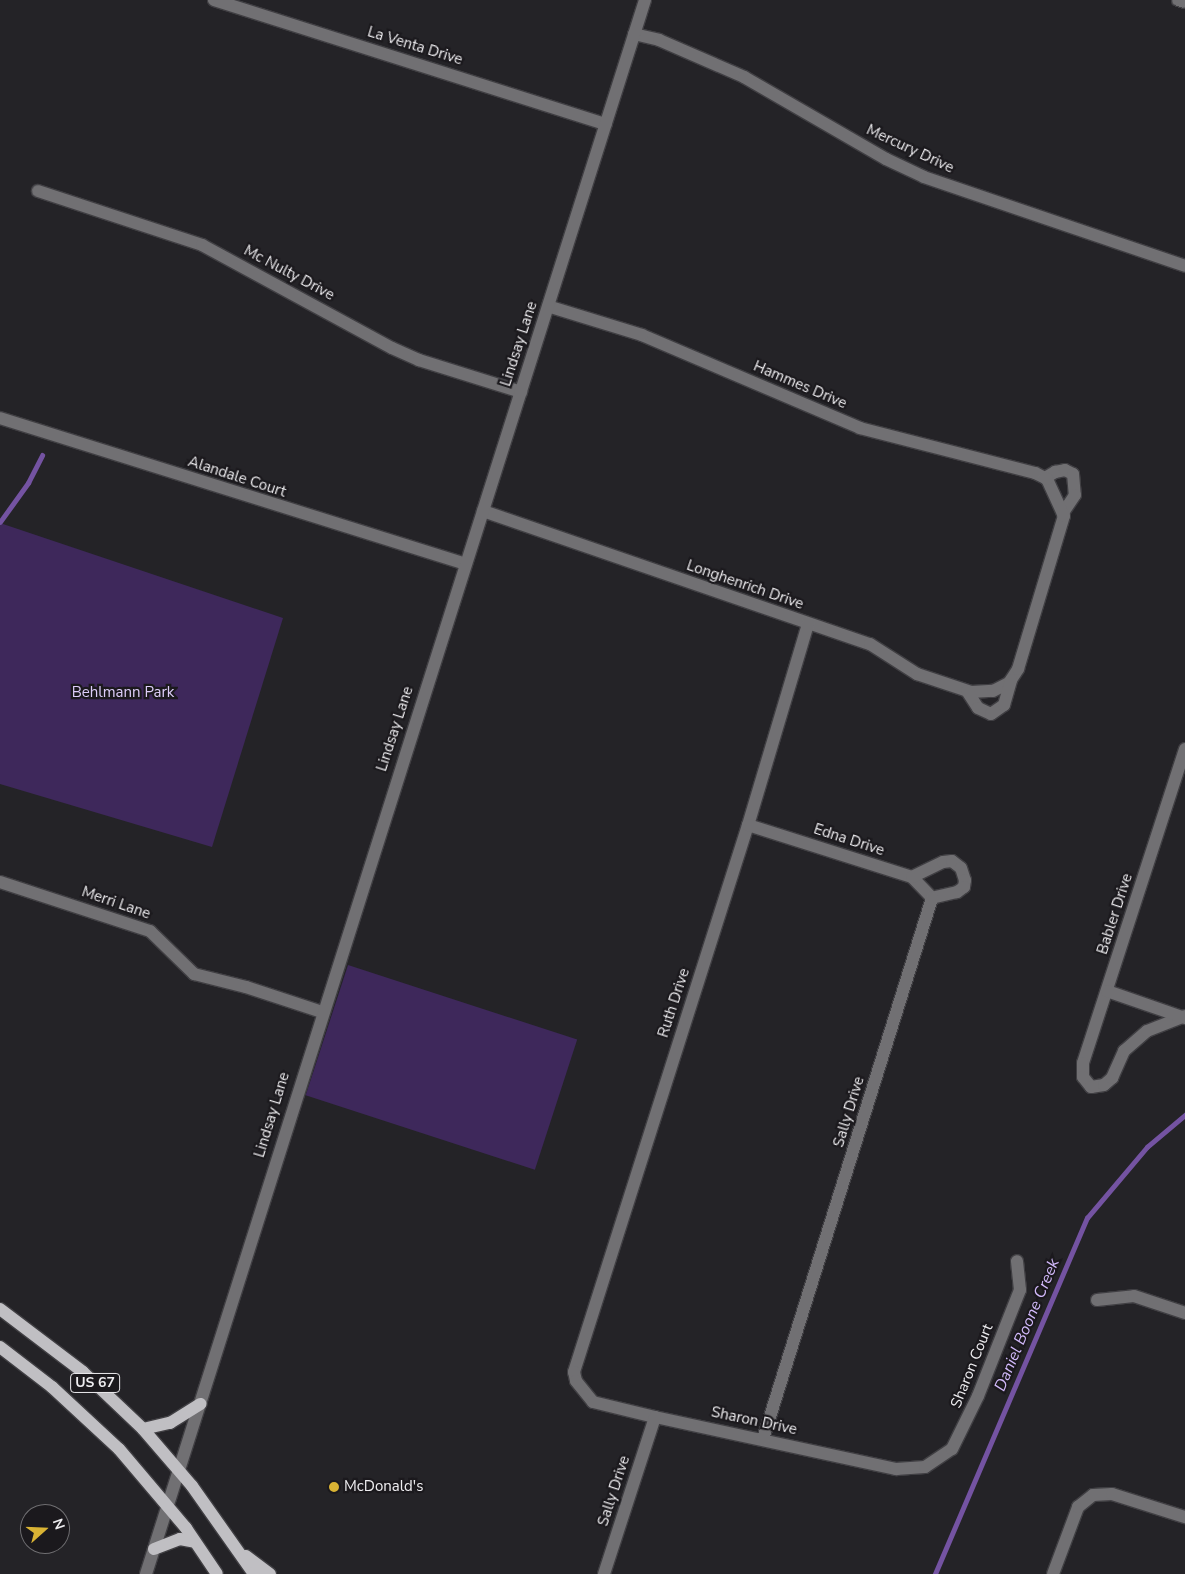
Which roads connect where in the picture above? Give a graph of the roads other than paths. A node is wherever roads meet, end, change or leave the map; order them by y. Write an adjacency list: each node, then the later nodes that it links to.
1 (214, 0): 4 (street, La Venta Drive)
2 (645, 0): 3 (street, Lindsay Lane)
3 (634, 34): 4 (street, Lindsay Lane); 6 (street, Mercury Drive)
4 (606, 124): 7 (street, Lindsay Lane)
5 (38, 192): 8 (street, Mc Nulty Drive)
6 (1185, 266)
7 (548, 306): 8 (street, Lindsay Lane); 10 (street, Hammes Drive)
8 (521, 392): 11 (street, Lindsay Lane)
9 (0, 418): 13 (street, Alandale Court)
10 (1045, 478): 12 (street); 12 (street)
11 (483, 511): 13 (street, Lindsay Lane); 14 (street, Longhenrich Drive)
12 (1063, 514): 15 (street)
13 (466, 564): 23 (street, Lindsay Lane)
14 (808, 624): 16 (street, Longhenrich Drive); 18 (street, Ruth Drive)
15 (1011, 680): 16 (street, Longhenrich Drive); 16 (street)
16 (967, 691)
17 (1185, 749): 22 (street, Babler Drive)
18 (748, 825): 19 (street, Edna Drive); 30 (street, Ruth Drive)
19 (912, 877): 21 (street, Edna Drive); 21 (street)
20 (0, 882): 23 (street, Merri Lane)
21 (932, 898): 34 (street, Sally Drive)
22 (1107, 991): 24 (street); 24 (street, Babler Drive)
23 (322, 1012): 31 (street, Lindsay Lane)
24 (1184, 1017)
25 (1017, 1260): 35 (street, Sharon Court)
26 (1097, 1300): 28 (street)
27 (0, 1309): 33 (main road, US 67)
28 (1185, 1313)
29 (0, 1347): 37 (main road, US 67)
30 (580, 1390): 32 (street, Sharon Drive)
31 (200, 1404): 33 (main road); 36 (street, Lindsay Lane)
32 (655, 1418): 34 (street, Sharon Drive); 46 (street, Sally Drive)
33 (143, 1429): 36 (main road, US 67)
34 (763, 1440): 35 (street, Sharon Drive)
35 (925, 1467)
36 (179, 1469): 37 (street, Lindsay Lane); 41 (main road, US 67)
37 (168, 1504): 39 (main road, US 67); 40 (street, Lindsay Lane)
38 (1185, 1518): 47 (street)
39 (195, 1542): 40 (main road); 43 (main road, US 67)
40 (154, 1549): 42 (street, Lindsay Lane)
41 (239, 1550): 44 (main road, US 67); 45 (main road)
42 (146, 1574)
43 (217, 1574)
44 (254, 1574)
45 (270, 1574)
46 (604, 1574)
47 (1052, 1574)

